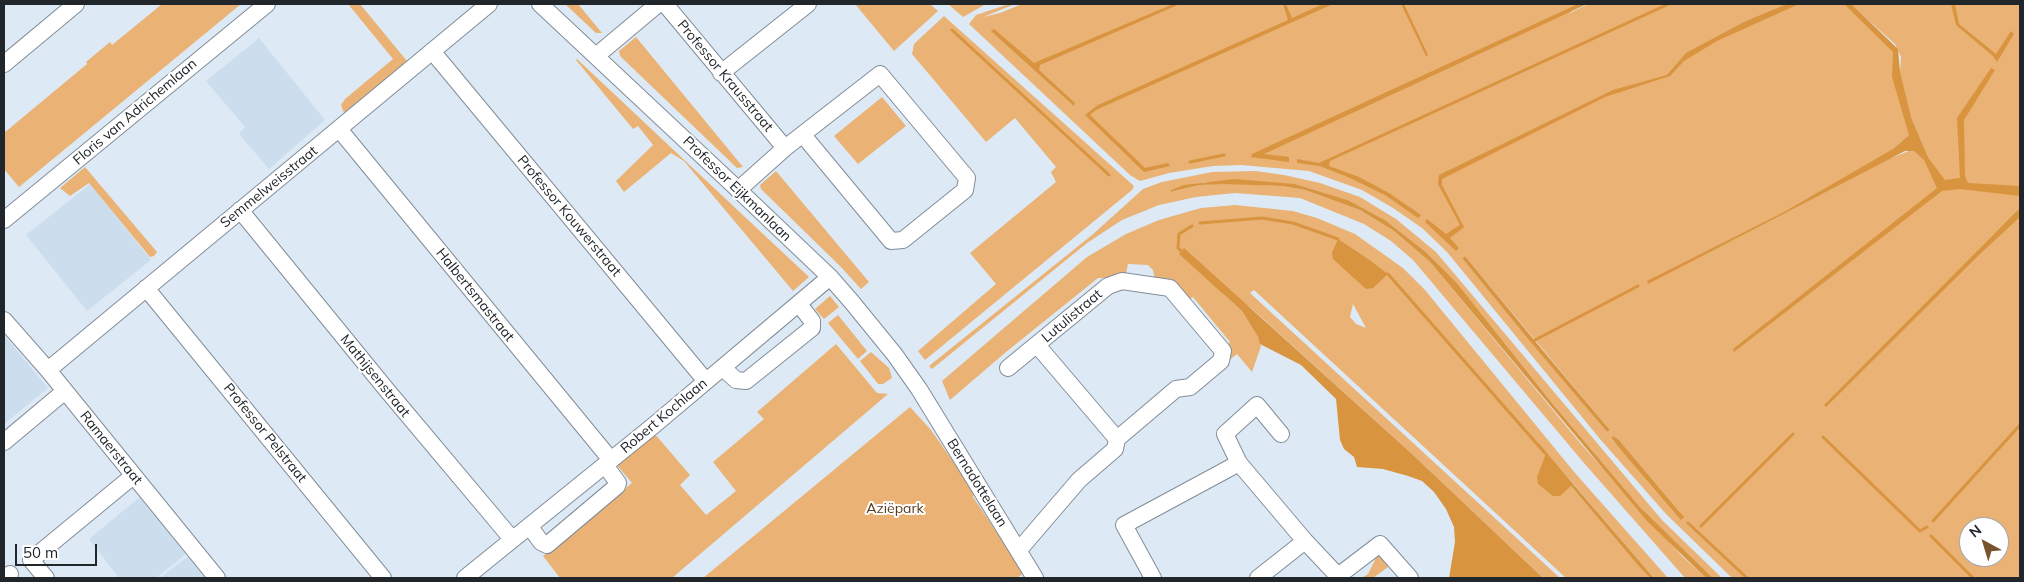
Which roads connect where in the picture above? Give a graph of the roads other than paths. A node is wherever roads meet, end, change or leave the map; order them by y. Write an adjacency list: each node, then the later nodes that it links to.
1 (267, 4): 18 (street, Floris van Adrichemlaan)
2 (489, 4): 9 (street, Semmelweisstraat)
3 (540, 4): 10 (street, Professor Eijkmanlaan)
4 (658, 4): 8 (street)
5 (665, 4): 12 (street, Professor Krausstraat)
6 (68, 6): 11 (street)
7 (799, 6): 12 (street)
8 (639, 10): 10 (street)
9 (432, 51): 13 (street, Semmelweisstraat); 27 (street, Professor Kouwerstraat)
10 (596, 56): 16 (street, Professor Eijkmanlaan)
11 (4, 64)
12 (721, 73): 15 (street, Professor Krausstraat)
13 (339, 129): 17 (street, Semmelweisstraat); 33 (street, Halbertsmastraat)
14 (803, 135): 14 (street); 15 (street)
15 (784, 148): 16 (street)
16 (738, 190): 19 (street, Professor Eijkmanlaan)
17 (240, 210): 20 (street, Semmelweisstraat); 37 (street, Mathijsenstraat)
18 (4, 220)
19 (830, 277): 21 (street, Robert Kochlaan); 28 (street, Professor Eijkmanlaan)
20 (146, 288): 26 (street, Semmelweisstraat); 43 (street, Professor Pelstraat)
21 (799, 304): 24 (street, Robert Kochlaan); 24 (street)
22 (4, 320): 26 (street, Ramaerstraat)
23 (1037, 344): 25 (street, Lutulistraat); 31 (street); 31 (street, Lutulistraat)
24 (723, 368): 27 (street, Robert Kochlaan)
25 (1008, 368)
26 (48, 370): 29 (street, Ramaerstraat)
27 (705, 380): 33 (street, Robert Kochlaan)
28 (918, 389): 39 (street, Bernadottelaan)
29 (65, 391): 32 (street); 35 (street, Ramaerstraat)
30 (1281, 434): 34 (street)
31 (1118, 439): 39 (street)
32 (4, 442)
33 (608, 462): 36 (street, Robert Kochlaan); 36 (street)
34 (1238, 463): 38 (street); 45 (street)
35 (133, 476): 41 (street); 42 (street, Ramaerstraat)
36 (530, 527): 37 (street, Robert Kochlaan)
37 (512, 540): 44 (street, Robert Kochlaan)
38 (1305, 541): 46 (street); 47 (street)
39 (1019, 550): 40 (street, Bernadottelaan)
40 (1031, 576)
41 (46, 578)
42 (217, 578)
43 (383, 578)
44 (465, 578)
45 (1153, 578)
46 (1258, 578)
47 (1410, 578)

